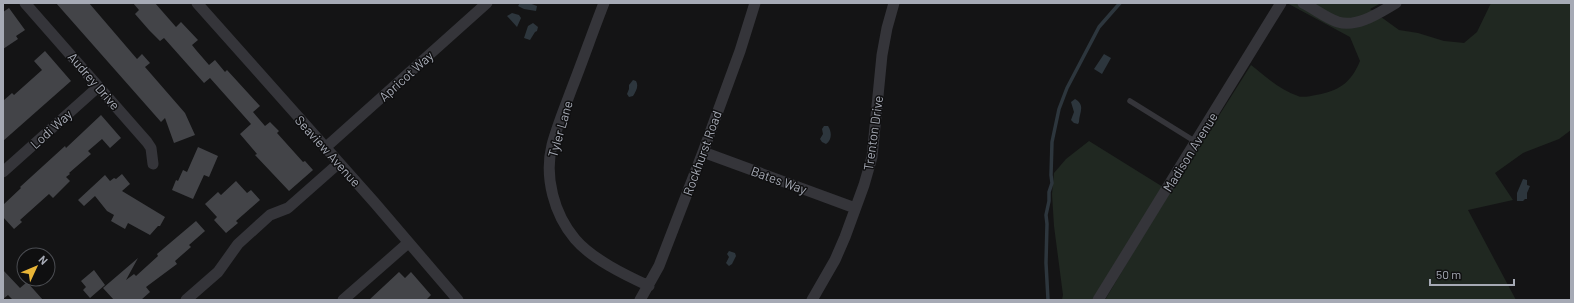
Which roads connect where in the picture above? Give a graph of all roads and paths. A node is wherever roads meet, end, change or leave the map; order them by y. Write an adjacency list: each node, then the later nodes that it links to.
1 (26, 3): 10 (street, Audrey Drive)
2 (197, 3): 13 (street, Seaview Avenue)
3 (486, 3): 13 (street, Apricot Way)
4 (604, 3): 20 (street, Tyler Lane)
5 (755, 3): 14 (street, Rockhurst Road)
6 (894, 3): 18 (street, Trenton Drive)
7 (1281, 3): 12 (street, Madison Avenue)
8 (1303, 3): 9 (street)
9 (1396, 3)
10 (98, 87): 16 (street, Audrey Drive); 17 (street, Lodi Way)
11 (1130, 101): 12 (lane)
12 (1196, 142): 26 (street, Madison Avenue)
13 (325, 148): 15 (street, Seaview Avenue)
14 (703, 152): 18 (street, Bates Way); 20 (street, Rockhurst Road)
15 (339, 163): 19 (street, Seaview Avenue); 21 (street)
16 (153, 164)
17 (3, 172)
18 (855, 208): 25 (street, Trenton Drive)
19 (408, 243): 22 (street); 23 (street, Seaview Avenue)
20 (649, 286): 24 (street, Rockhurst Road)
21 (186, 300)
22 (343, 300)
23 (458, 300)
24 (640, 300)
25 (812, 300)
26 (1098, 300)

